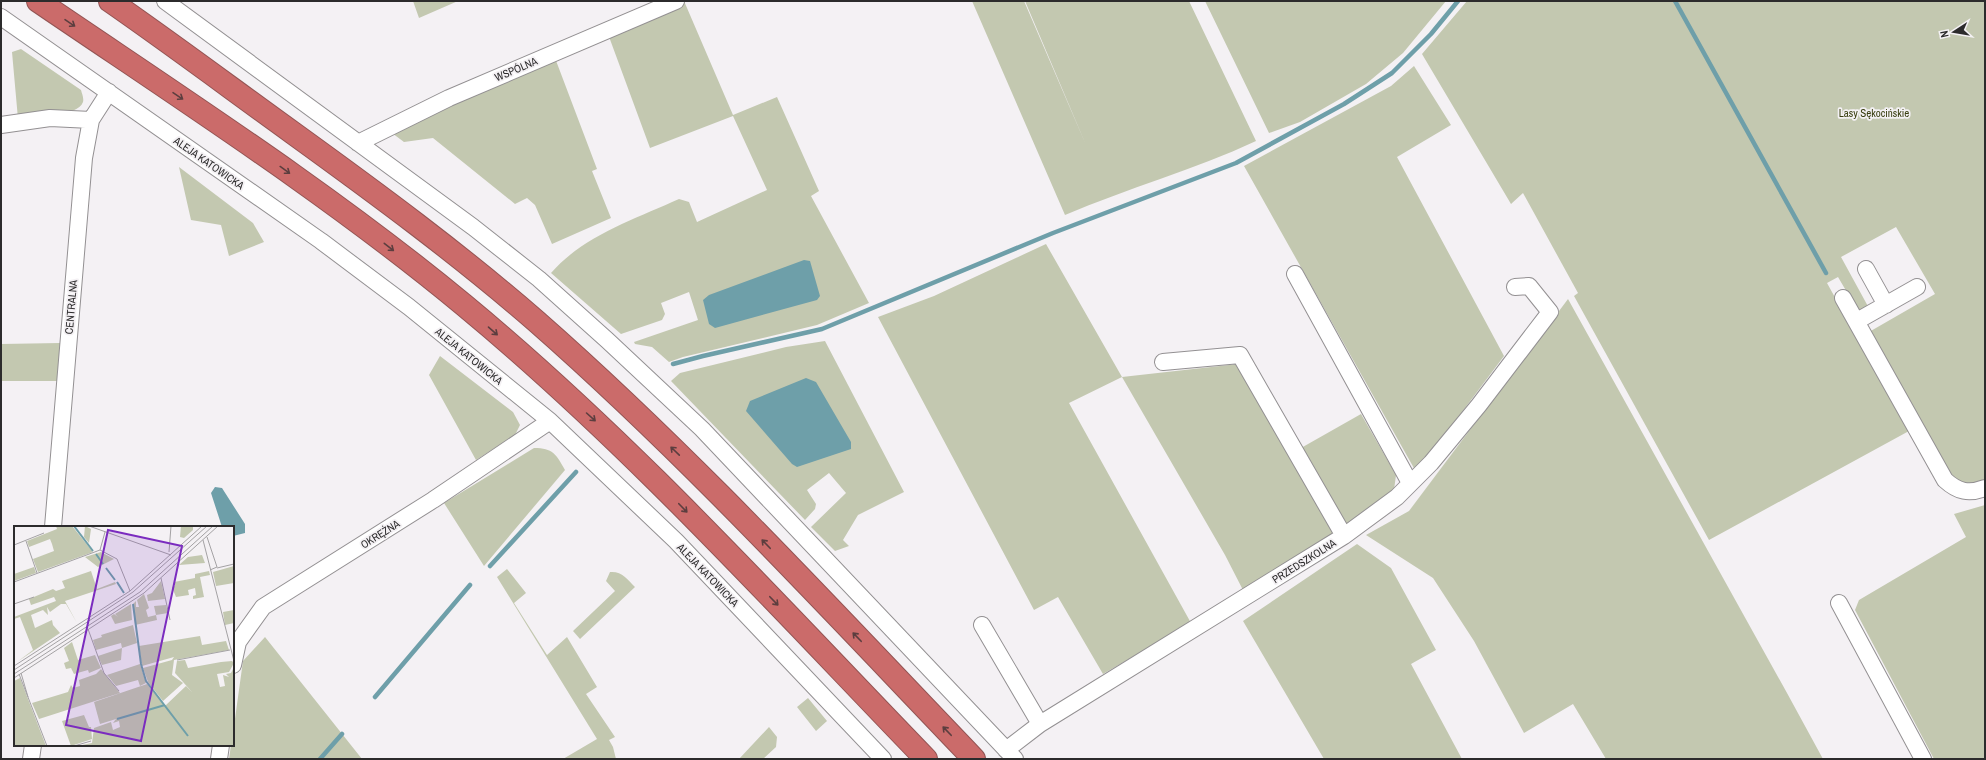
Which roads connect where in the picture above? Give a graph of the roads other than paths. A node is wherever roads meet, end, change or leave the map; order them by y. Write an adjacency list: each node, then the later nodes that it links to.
1 (38, 1): 33 (highway, one-way to 33)
2 (110, 1): 34 (highway, one-way to 2)
3 (165, 1): 9 (street)
4 (676, 1): 9 (street, WSPÓLNA)
5 (1, 17): 6 (street, ALEJA KATOWICKA)
6 (109, 92): 7 (street, CENTRALNA); 18 (street, ALEJA KATOWICKA)
7 (91, 120): 8 (street); 21 (street, CENTRALNA)
8 (1, 125)
9 (358, 143): 29 (street)
10 (1866, 269): 15 (street)
11 (1295, 274): 19 (street)
12 (1515, 287): 19 (street, PRZEDSZKOLNA)
13 (1917, 287): 15 (street)
14 (1843, 298): 16 (street)
15 (1886, 304): 16 (street)
16 (1857, 321): 20 (street)
17 (1163, 362): 22 (street)
18 (550, 421): 25 (street, OKRĘŻNA); 32 (street, ALEJA KATOWICKA)
19 (1410, 483): 22 (street, PRZEDSZKOLNA)
20 (1985, 488)
21 (53, 526)
22 (1344, 536): 26 (street, PRZEDSZKOLNA)
23 (1839, 603): 35 (street)
24 (982, 626): 26 (street)
25 (234, 660)
26 (1040, 724): 29 (street, PRZEDSZKOLNA)
27 (33, 746): 30 (street)
28 (221, 746): 31 (street)
29 (1010, 755)
30 (31, 759)
31 (219, 759)
32 (883, 759)
33 (926, 759)
34 (974, 759)
35 (1923, 759)

